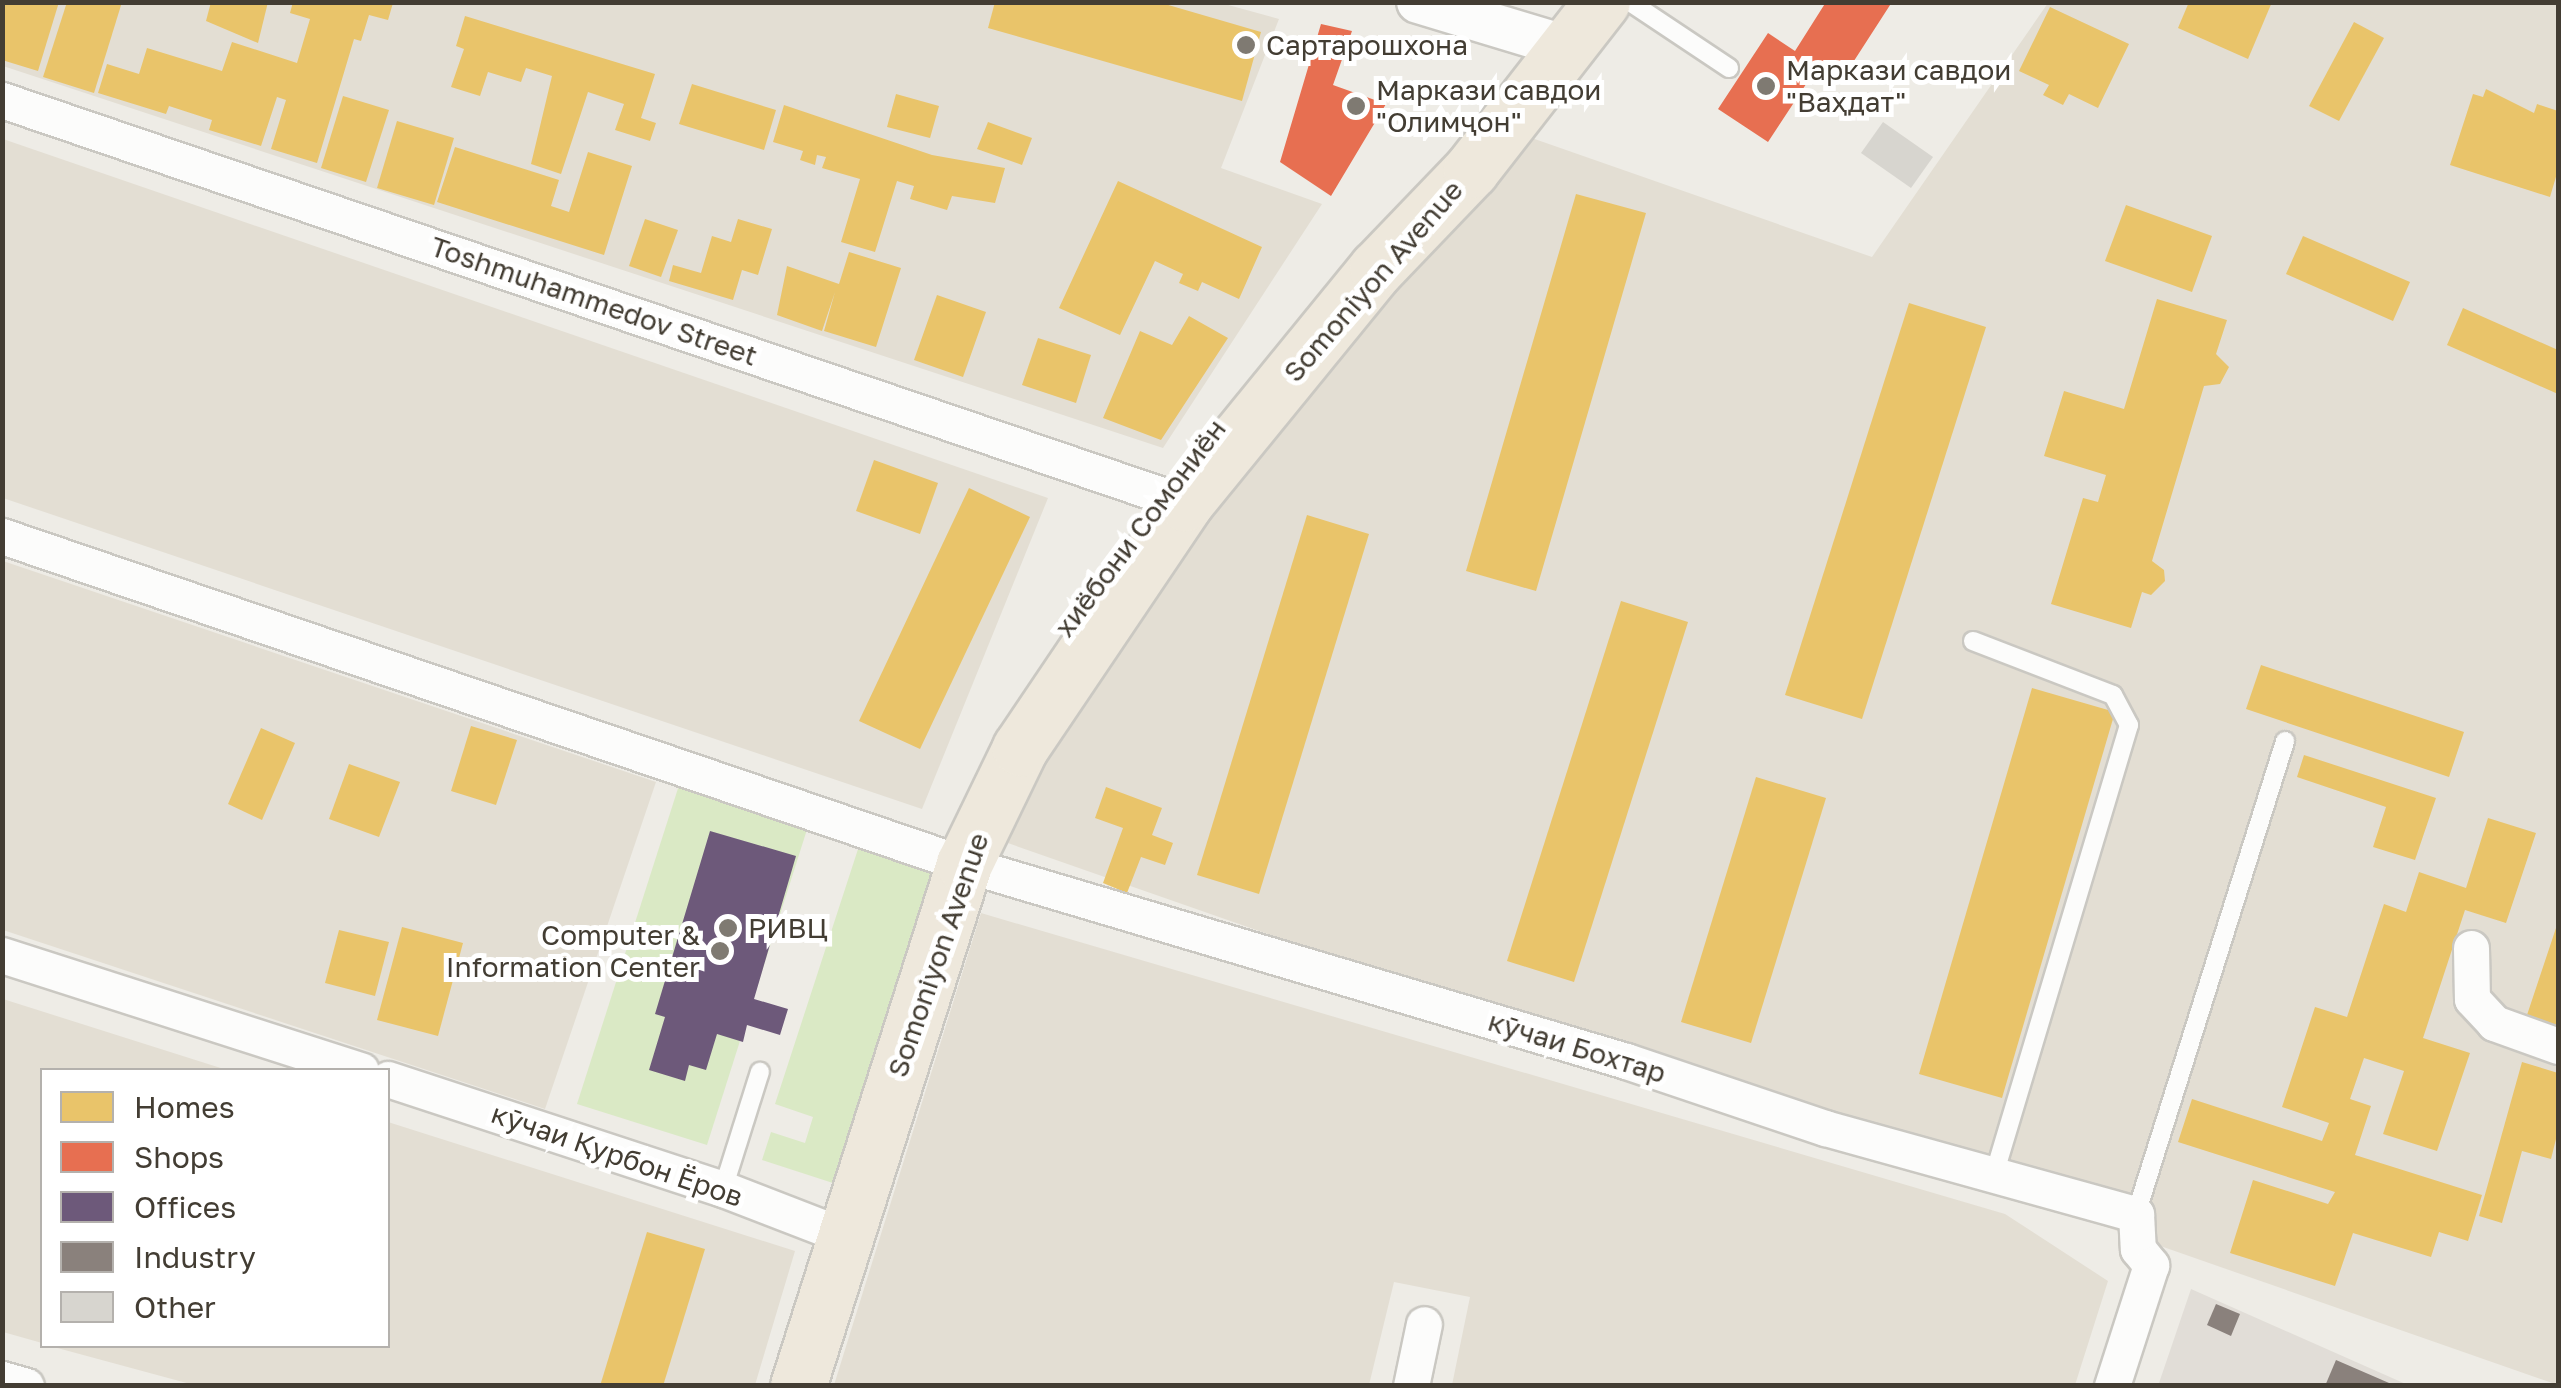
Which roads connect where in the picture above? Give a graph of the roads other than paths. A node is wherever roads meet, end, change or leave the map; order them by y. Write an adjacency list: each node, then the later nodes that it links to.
1 (1418, 2): 4 (street)
2 (1602, 2): 4 (highway, Somoniyon Avenue)
3 (1630, 2): 5 (lane)
4 (1564, 46): 7 (highway, Somoniyon Avenue)
5 (1729, 68)
6 (2, 100): 7 (street, Toshmuhammedov Street)
7 (1173, 498): 11 (highway, Somoniyon Avenue)
8 (2, 536): 11 (street, кӯчаи Бохтар)
9 (1973, 642): 18 (lane)
10 (2285, 742): 20 (lane)
11 (952, 860): 18 (street, кӯчаи Бохтар); 21 (highway, Somoniyon Avenue)
12 (2471, 948): 14 (street)
13 (2, 955): 15 (street)
14 (2558, 1046)
15 (355, 1068)
16 (760, 1072): 19 (lane)
17 (390, 1080): 19 (street, кӯчаи Қурбон Ёров)
18 (1994, 1174): 20 (street, кӯчаи Бохтар)
19 (723, 1189): 21 (street, кӯчаи Қурбон Ёров)
20 (2136, 1214): 28 (street)
21 (830, 1231): 25 (highway); 26 (highway, Somoniyon Avenue)
22 (1424, 1324): 27 (street)
23 (2, 1379): 24 (street)
24 (26, 1386)
25 (766, 1386)
26 (798, 1386)
27 (1411, 1386)
28 (2112, 1386)

